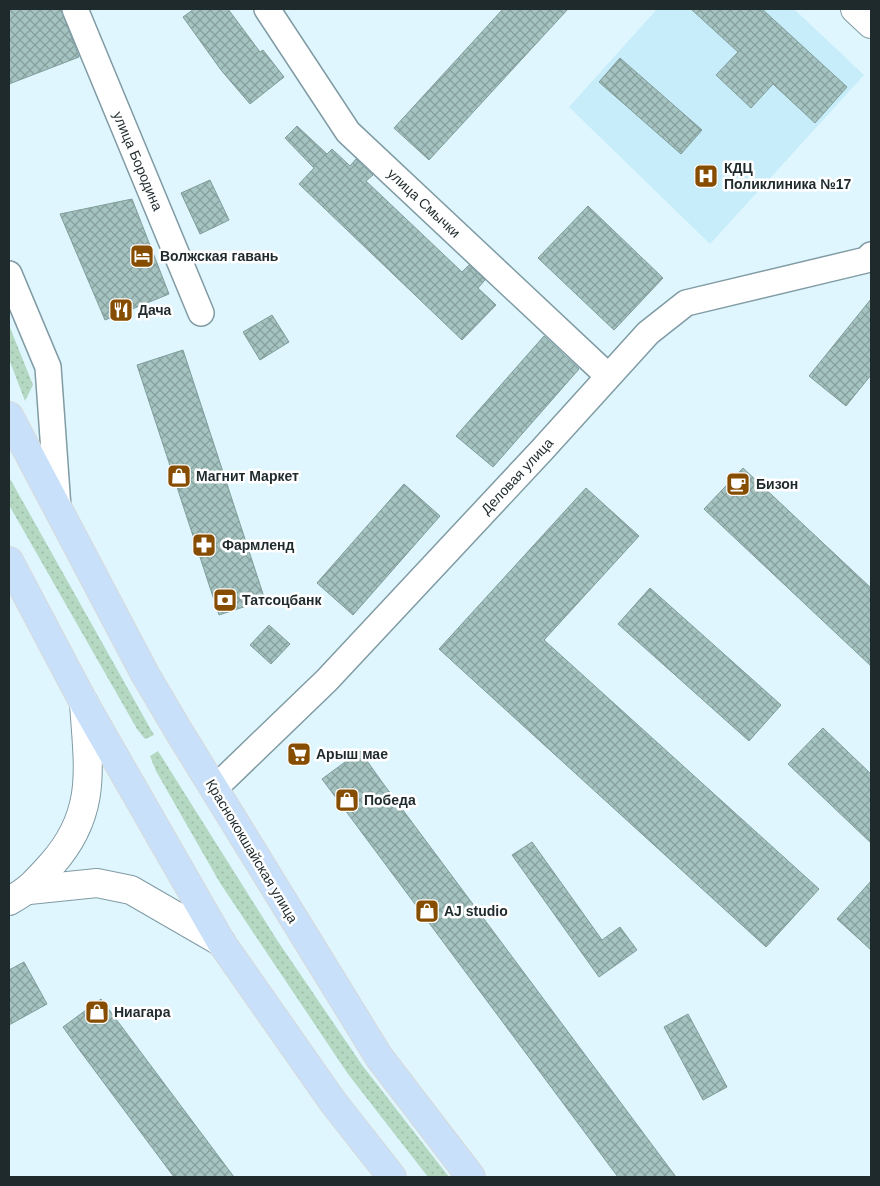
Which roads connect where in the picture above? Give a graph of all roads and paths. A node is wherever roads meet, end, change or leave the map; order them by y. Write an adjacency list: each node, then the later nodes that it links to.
1 (74, 9): 7 (street, улица Бородина)
2 (267, 9): 8 (street, улица Смычки)
3 (855, 9): 4 (street)
4 (871, 24)
5 (871, 255): 8 (street, Деловая улица)
6 (9, 274): 10 (street, Краснококшайская улица)
7 (201, 313)
8 (608, 376): 13 (street, Деловая улица)
9 (9, 416): 10 (main road, Краснококшайская улица)
10 (58, 508): 13 (main road, Краснококшайская улица)
11 (9, 561): 12 (main road)
12 (84, 703): 14 (street); 15 (main road)
13 (215, 788): 17 (main road, Краснококшайская улица)
14 (19, 896): 15 (street)
15 (221, 942): 16 (main road)
16 (392, 1177)
17 (471, 1177)

